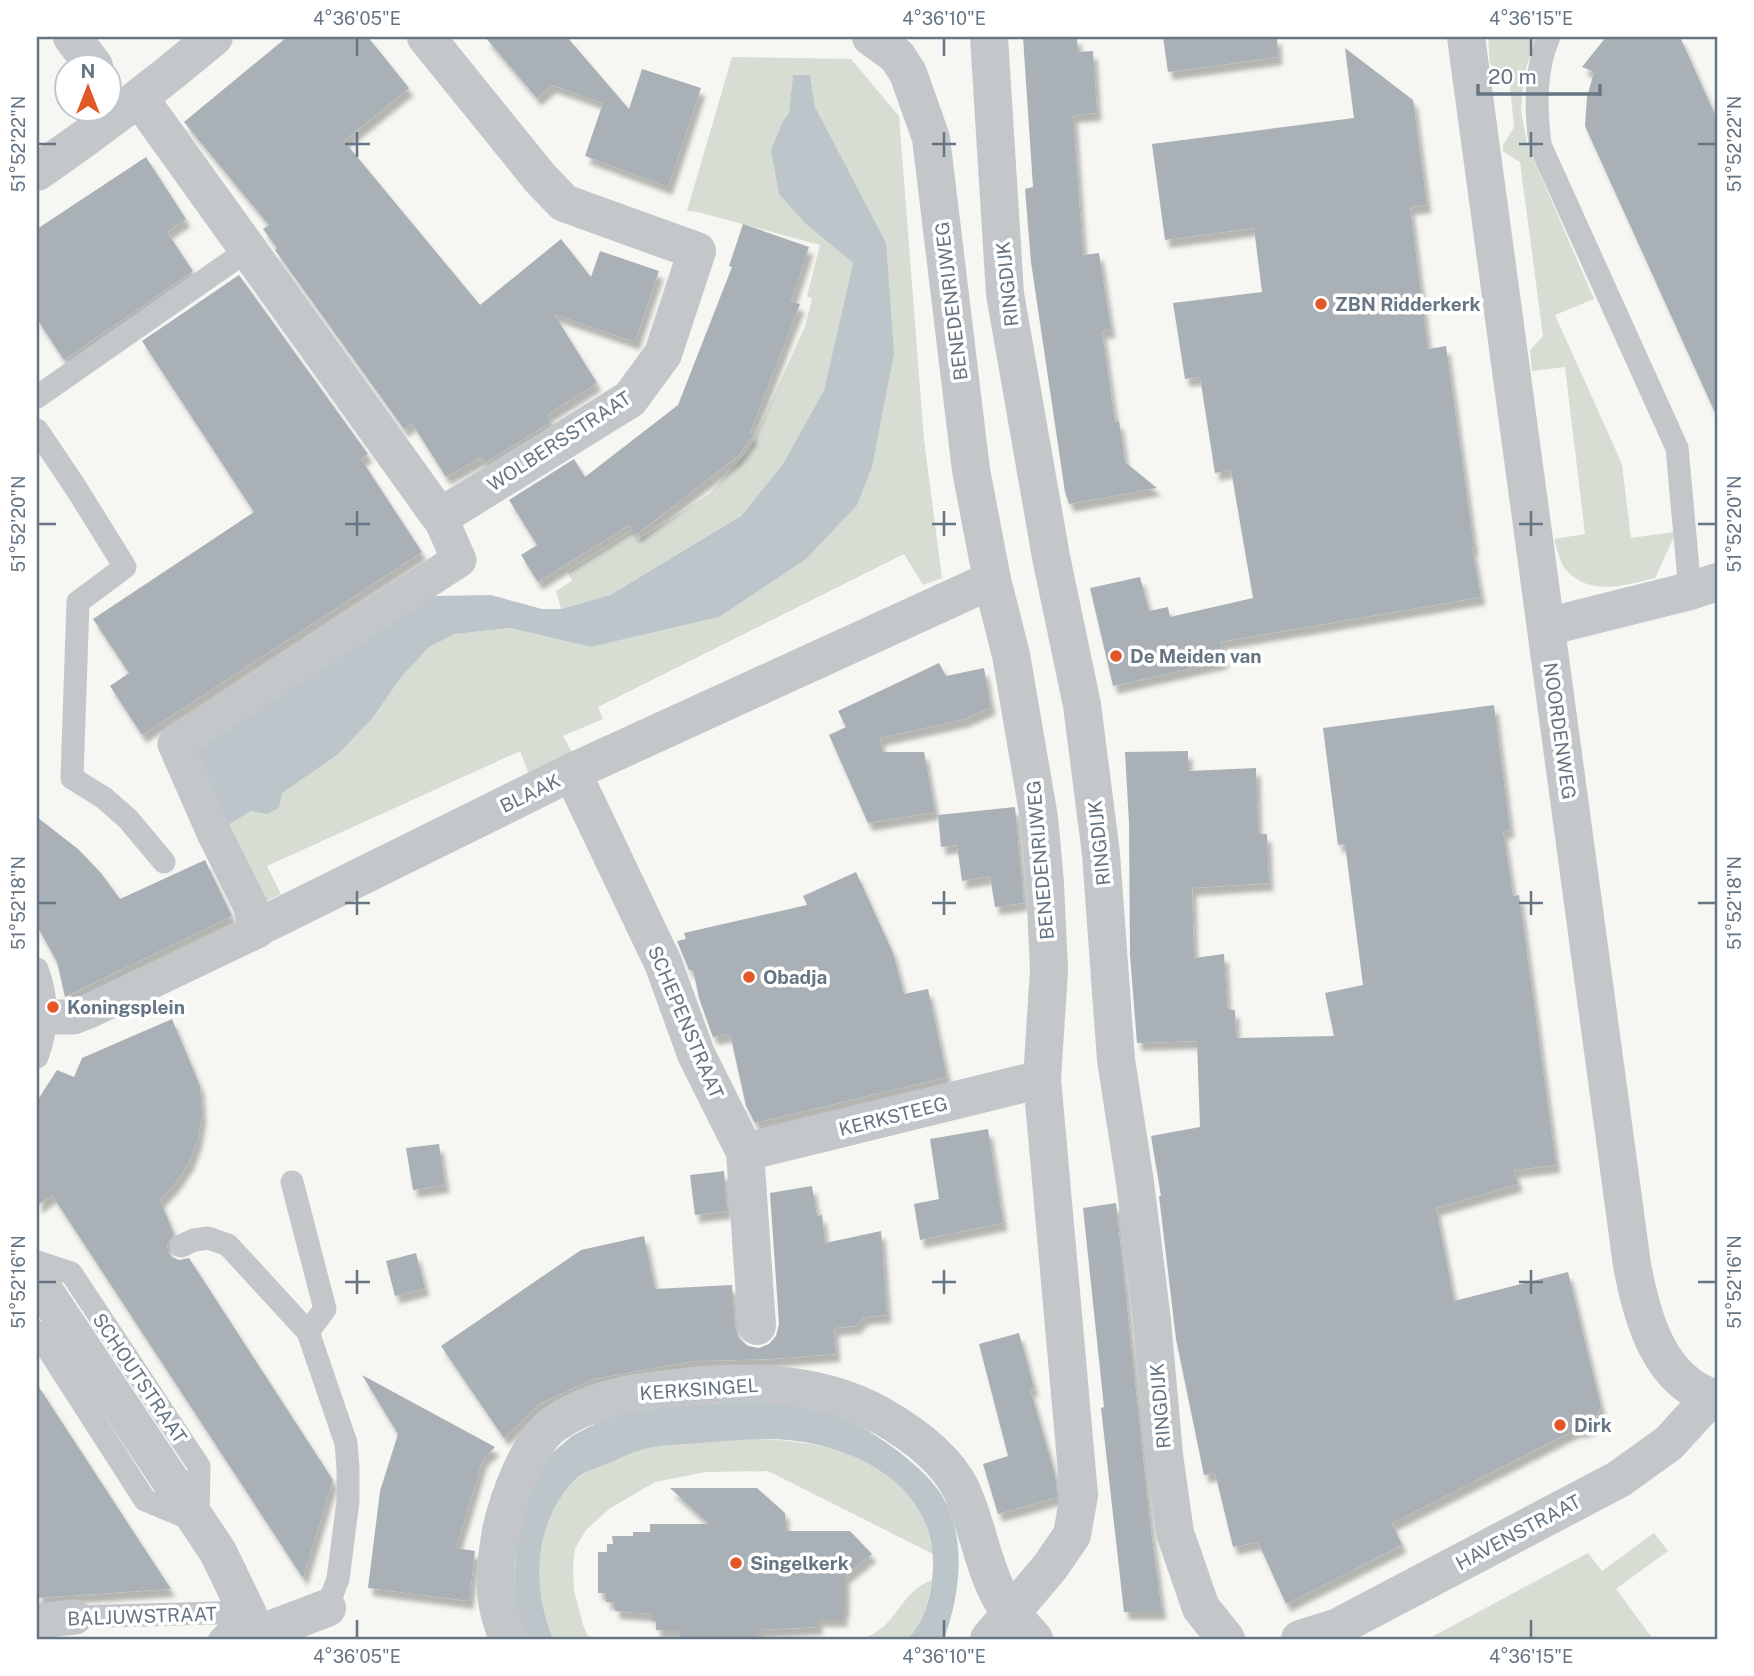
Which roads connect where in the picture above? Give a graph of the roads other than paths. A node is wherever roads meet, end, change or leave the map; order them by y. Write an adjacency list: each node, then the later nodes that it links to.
1 (72, 37): 8 (street)
2 (214, 37): 9 (street)
3 (426, 37): 14 (street, WOLBERSSTRAAT)
4 (871, 37): 15 (street, BENEDENRIJWEG)
5 (989, 37): 41 (street, RINGDIJK)
6 (1466, 37): 17 (street, NOORDENWEG)
7 (1549, 37): 16 (lane)
8 (83, 52)
9 (124, 98): 10 (street); 11 (street)
10 (37, 172)
11 (249, 249): 12 (lane); 14 (street)
12 (37, 397)
13 (37, 430): 19 (lane)
14 (440, 517): 20 (street)
15 (992, 580): 18 (street, BLAAK); 24 (street, BENEDENRIJWEG)
16 (1704, 587): 17 (street)
17 (1546, 627): 33 (street, NOORDENWEG)
18 (572, 772): 20 (street, BLAAK); 25 (street, SCHEPENSTRAAT)
19 (164, 862)
20 (263, 927): 22 (street, BLAAK)
21 (37, 969): 22 (lane)
22 (59, 1017): 23 (lane)
23 (37, 1057)
24 (1042, 1079): 25 (street, KERKSTEEG); 39 (street, BENEDENRIJWEG)
25 (745, 1152): 30 (street, SCHEPENSTRAAT)
26 (292, 1182): 32 (lane)
27 (181, 1246): 32 (lane)
28 (37, 1262): 34 (lane, SCHOUTSTRAAT)
29 (37, 1280): 34 (street, SCHOUTSTRAAT)
30 (757, 1326)
31 (37, 1332): 34 (lane)
32 (308, 1332): 35 (lane)
33 (1714, 1398): 42 (street, HAVENSTRAAT)
34 (198, 1522): 38 (street, SCHOUTSTRAAT)
35 (327, 1608): 38 (street)
36 (75, 1617): 37 (street, BALJUWSTRAAT); 38 (lane, BALJUWSTRAAT)
37 (37, 1621)
38 (245, 1631)
39 (1012, 1631): 40 (street, KERKSINGEL)
40 (509, 1639)
41 (1226, 1639)
42 (1300, 1639)

